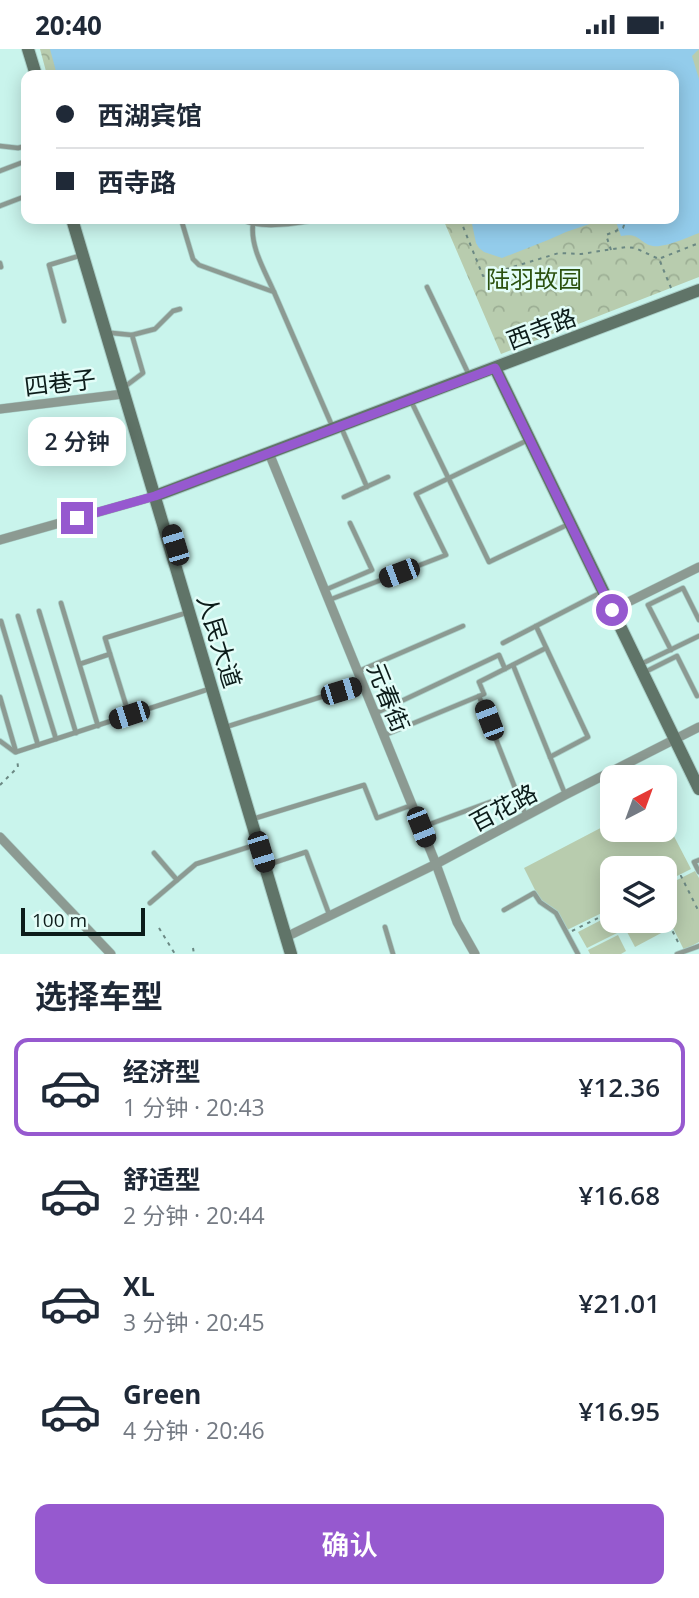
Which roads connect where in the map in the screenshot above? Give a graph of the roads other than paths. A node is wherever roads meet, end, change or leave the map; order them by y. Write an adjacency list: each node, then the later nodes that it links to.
1 (22, 49): 3 (main road)
2 (28, 49): 4 (main road)
3 (28, 70)
4 (34, 70)
5 (0, 146): 6 (lane)
6 (21, 147)
7 (21, 163): 8 (lane)
8 (0, 171)
9 (21, 198): 10 (lane)
10 (0, 206)
11 (74, 224): 15 (main road, 人民大道)
12 (80, 224): 21 (main road, 人民大道)
13 (182, 224): 18 (lane)
14 (253, 224): 18 (lane)
15 (83, 255): 20 (lane); 25 (main road, 人民大道)
16 (427, 287): 24 (lane)
17 (699, 290): 23 (main road, 西寺路)
18 (274, 292): 28 (lane)
19 (180, 309): 22 (lane)
20 (64, 321)
21 (112, 333): 22 (lane); 25 (main road, 人民大道)
22 (132, 335): 25 (lane)
23 (495, 368): 24 (main road, 西寺路); 29 (main road)
24 (470, 377): 26 (main road, 西寺路)
25 (125, 390): 27 (street, 四巷子); 34 (main road, 人民大道)
26 (410, 400): 28 (main road, 西寺路); 32 (lane)
27 (0, 408)
28 (337, 428): 30 (main road, 西寺路); 33 (lane)
29 (529, 439): 32 (lane); 37 (main road)
30 (269, 453): 34 (main road, 西寺路); 41 (street, 元春街)
31 (388, 478): 33 (lane)
32 (449, 478): 37 (lane); 41 (lane)
33 (367, 487): 35 (lane)
34 (157, 495): 38 (street, 西寺路); 45 (main road, 人民大道); 69 (main road, 人民大道)
35 (344, 497)
36 (350, 523): 41 (lane)
37 (570, 523): 40 (main road)
38 (0, 540)
39 (699, 567): 43 (street)
40 (603, 592): 43 (main road); 50 (lane)
41 (327, 595): 60 (street, 元春街)
42 (61, 603): 56 (lane)
43 (612, 610): 59 (main road)
44 (39, 611): 71 (lane)
45 (190, 612): 55 (lane); 62 (main road, 人民大道)
46 (18, 616): 73 (lane)
47 (699, 620): 54 (lane)
48 (1, 621): 76 (lane)
49 (463, 626): 60 (lane)
50 (536, 626): 52 (lane); 53 (lane)
51 (699, 636): 54 (lane)
52 (503, 643)
53 (546, 648): 57 (lane); 78 (lane)
54 (671, 650): 59 (lane)
55 (110, 655): 56 (lane); 67 (lane)
56 (80, 664): 68 (lane)
57 (513, 665): 58 (lane); 78 (lane)
58 (505, 669): 63 (lane); 66 (lane)
59 (641, 669): 64 (lane); 74 (main road)
60 (358, 671): 61 (street, 元春街)
61 (363, 684): 66 (street, 元春街); 69 (lane)
62 (213, 688): 67 (lane); 87 (main road, 人民大道)
63 (479, 696): 72 (lane); 80 (lane)
64 (697, 696)
65 (0, 697): 77 (lane)
66 (375, 714): 72 (street, 元春街)
67 (129, 715): 68 (lane)
68 (98, 726): 71 (lane)
69 (229, 726): 84 (main road, 人民大道)
70 (699, 727): 74 (street, 百花路)
71 (76, 733): 73 (lane)
72 (384, 735): 82 (street, 元春街)
73 (56, 739): 76 (lane)
74 (675, 739): 79 (main road); 81 (street, 百花路)
75 (0, 741): 77 (lane)
76 (38, 745): 77 (lane)
77 (16, 753)
78 (550, 757): 81 (lane)
79 (699, 789)
80 (517, 792): 83 (lane); 85 (lane)
81 (565, 795): 83 (street, 百花路)
82 (412, 804): 84 (lane); 85 (street, 元春街)
83 (526, 816): 91 (street, 百花路)
84 (256, 818): 90 (main road, 人民大道)
85 (421, 827): 91 (street, 元春街)
86 (0, 837): 101 (street)
87 (258, 843): 93 (lane); 98 (main road, 人民大道)
88 (154, 853): 93 (lane)
89 (699, 860): 92 (lane)
90 (270, 864): 96 (lane); 98 (main road, 人民大道)
91 (436, 864): 96 (street, 百花路); 105 (street, 元春街)
92 (699, 872)
93 (177, 880): 94 (lane)
94 (150, 903)
95 (504, 910): 106 (lane)
96 (330, 915): 98 (street, 百花路)
97 (385, 927): 104 (lane)
98 (289, 936): 102 (main road, 人民大道); 103 (main road, 人民大道)
99 (699, 946): 100 (lane)
100 (685, 952)
101 (111, 954)
102 (291, 954)
103 (297, 954)
104 (393, 954)
105 (475, 954)
106 (578, 954)

